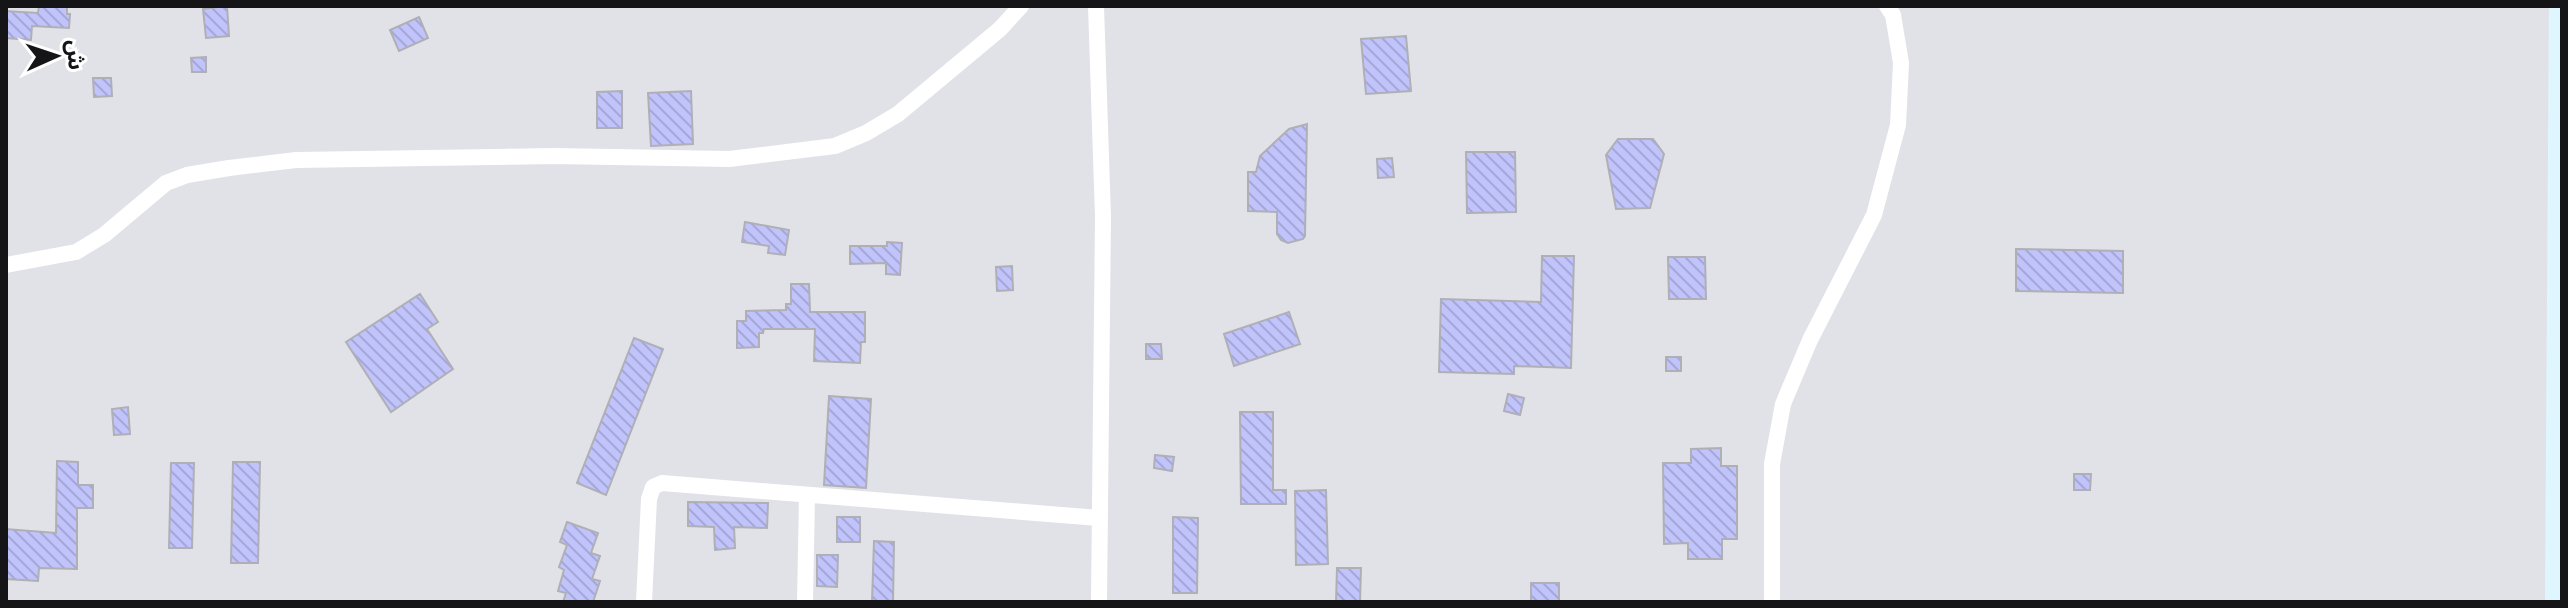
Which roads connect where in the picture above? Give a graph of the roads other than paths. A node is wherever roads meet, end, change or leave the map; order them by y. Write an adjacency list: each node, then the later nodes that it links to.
1 (1021, 6): 5 (street)
2 (1096, 6): 7 (street)
3 (1887, 6): 11 (street)
4 (2560, 6): 12 (street)
5 (6, 265)
6 (807, 496): 7 (street); 8 (street); 9 (street)
7 (1099, 518): 10 (street)
8 (644, 602)
9 (805, 602)
10 (1099, 602)
11 (1772, 602)
12 (2556, 602)

